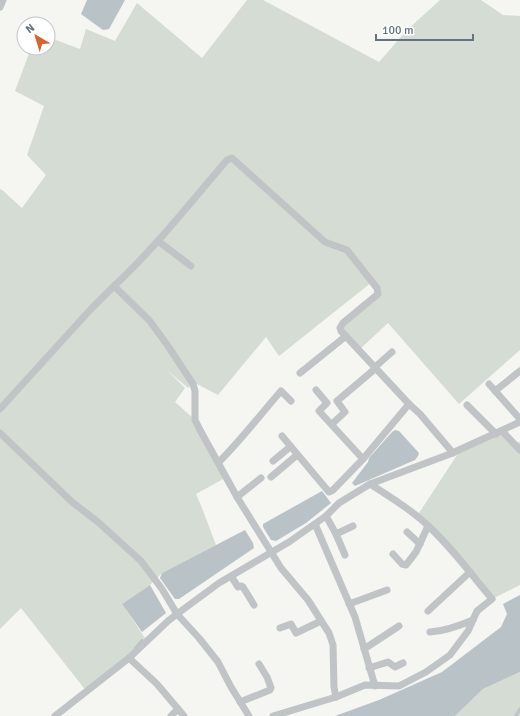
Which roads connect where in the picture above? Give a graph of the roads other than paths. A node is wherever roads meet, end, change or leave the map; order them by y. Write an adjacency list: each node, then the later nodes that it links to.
1 (3, 0): 2 (street)
2 (0, 7)
3 (158, 241): 4 (street); 5 (street); 6 (street)
4 (191, 266)
5 (114, 286): 17 (street); 30 (street)
6 (346, 336): 8 (street); 10 (street)
7 (392, 352): 8 (street)
8 (376, 368): 15 (street); 20 (street)
9 (520, 371): 13 (street)
10 (300, 373)
11 (489, 384): 13 (street)
12 (316, 390): 20 (street)
13 (495, 390): 18 (street)
14 (291, 401): 30 (street)
15 (409, 404): 26 (street); 29 (street)
16 (467, 405): 22 (street)
17 (0, 409)
18 (520, 419)
19 (520, 422): 22 (street)
20 (332, 424): 29 (street)
21 (0, 433): 53 (street)
22 (499, 433): 25 (street); 26 (street)
23 (282, 436): 24 (street)
24 (290, 447): 27 (street); 28 (street)
25 (520, 450)
26 (453, 453): 33 (street)
27 (297, 455): 31 (street); 34 (street)
28 (273, 460)
29 (364, 460): 34 (street)
30 (219, 462): 35 (street)
31 (271, 477)
32 (261, 478): 35 (street)
33 (370, 484): 36 (street); 40 (street)
34 (329, 492): 36 (street)
35 (237, 497): 44 (street)
36 (339, 503): 37 (street)
37 (326, 516): 38 (street); 42 (street)
38 (315, 524): 44 (street); 50 (street)
39 (353, 526): 42 (street)
40 (428, 526): 43 (street); 47 (street)
41 (407, 532): 43 (street)
42 (336, 534): 46 (street)
43 (420, 544): 45 (street)
44 (272, 552): 48 (street); 55 (street)
45 (393, 554)
46 (345, 555)
47 (470, 572): 52 (street); 54 (street)
48 (231, 576): 51 (street); 53 (street)
49 (387, 590): 50 (street)
50 (349, 604): 59 (street)
51 (254, 605)
52 (428, 611)
53 (177, 614): 60 (street); 66 (street)
54 (473, 620): 58 (street); 64 (street)
55 (321, 621): 57 (street); 65 (street)
56 (399, 626): 59 (street)
57 (280, 628)
58 (430, 632)
59 (364, 649): 63 (street)
60 (129, 658): 67 (street); 69 (street)
61 (403, 663): 63 (street)
62 (259, 664): 66 (street)
63 (369, 668): 64 (street)
64 (375, 686): 65 (street)
65 (336, 697): 73 (street)
66 (240, 702): 72 (street)
67 (178, 709): 70 (street); 71 (street)
68 (520, 709): 74 (lane)
69 (55, 716)
70 (171, 716)
71 (184, 716)
72 (249, 716)
73 (273, 716)
74 (516, 716)

